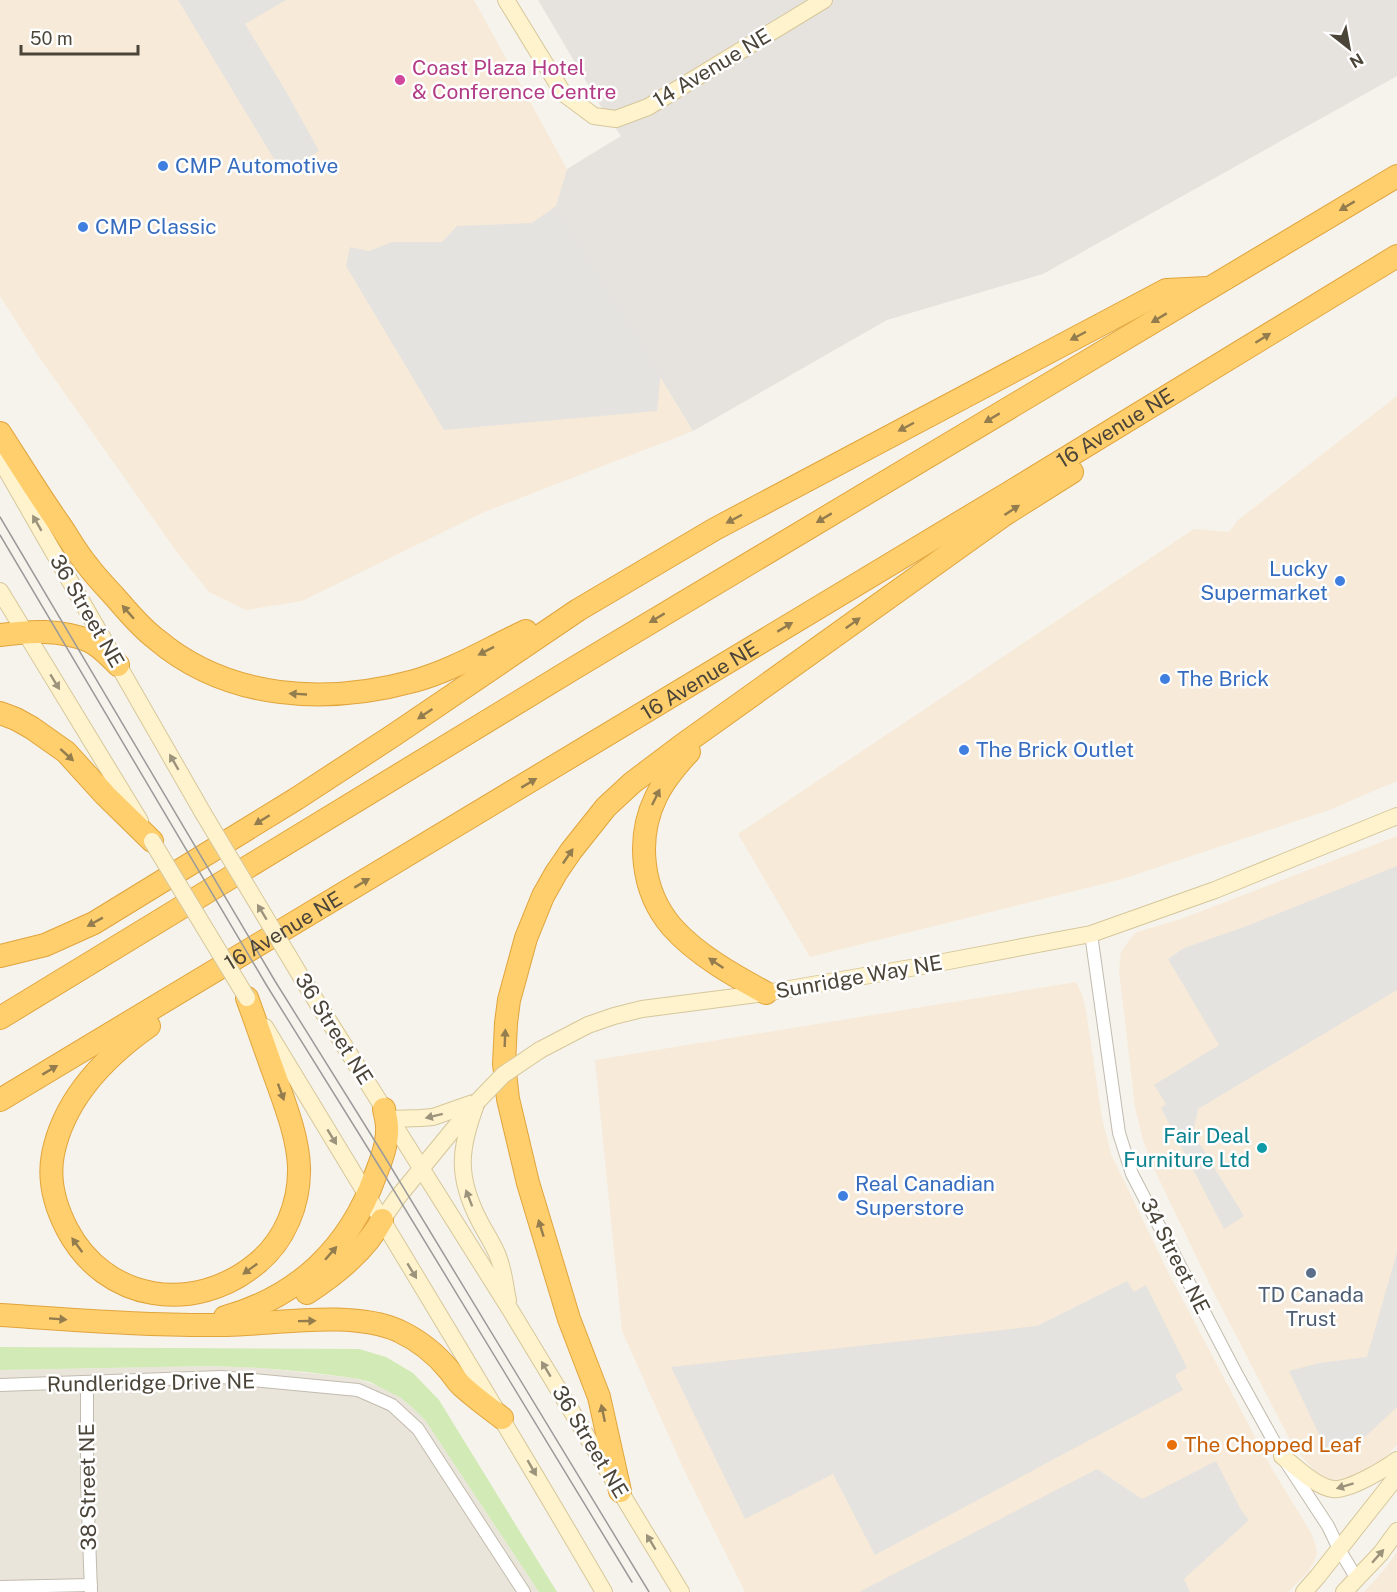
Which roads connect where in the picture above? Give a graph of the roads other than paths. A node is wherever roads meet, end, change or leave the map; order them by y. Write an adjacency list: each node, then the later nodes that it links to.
1 (506, 0): 2 (main road, 14 Avenue NE)
2 (824, 0)
3 (1397, 176): 5 (highway, one-way to 5)
4 (1397, 256): 6 (highway, 16 Avenue NE, one-way to 4)
5 (1209, 288): 10 (highway, one-way to 10); 23 (highway, one-way to 23)
6 (1213, 369): 15 (highway, one-way to 6); 19 (highway, 16 Avenue NE, one-way to 6)
7 (0, 433): 10 (highway, one-way to 7)
8 (0, 459): 13 (main road, 36 Street NE, one-way to 8)
9 (0, 591): 11 (main road)
10 (578, 610): 20 (highway, one-way to 20)
11 (25, 632): 12 (highway); 13 (highway); 17 (main road, one-way to 17)
12 (0, 635)
13 (118, 665): 26 (main road, 36 Street NE, one-way to 13, bridge)
14 (0, 713): 17 (highway, one-way to 17)
15 (720, 718): 21 (highway, one-way to 15); 40 (highway, one-way to 15)
16 (1397, 816): 18 (main road, Sunridge Way NE)
17 (152, 841): 22 (main road, bridge)
18 (1091, 934): 21 (main road, Sunridge Way NE); 37 (street, 34 Street NE)
19 (264, 942): 22 (highway, one-way to 19); 24 (highway, 16 Avenue NE, one-way to 19)
20 (0, 956)
21 (766, 993): 25 (main road, Sunridge Way NE, bridge)
22 (247, 998): 28 (main road, one-way to 28)
23 (0, 1018)
24 (0, 1100)
25 (477, 1102): 26 (main road, one-way to 26); 27 (main road, Sunridge Way NE); 30 (main road, one-way to 25)
26 (387, 1114): 27 (main road, 36 Street NE); 28 (highway)
27 (421, 1169): 29 (main road, Sunridge Way NE); 30 (main road, 36 Street NE)
28 (368, 1197): 29 (main road); 32 (highway, one-way to 28)
29 (382, 1220): 33 (highway); 36 (main road, one-way to 36)
30 (511, 1311): 40 (main road, 36 Street NE, one-way to 30)
31 (0, 1314): 32 (highway, one-way to 32)
32 (188, 1324): 33 (highway)
33 (228, 1325): 36 (highway, one-way to 36)
34 (87, 1383): 35 (street, Rundleridge Drive NE); 45 (street, 38 Street NE); 46 (street, Rundleridge Drive NE)
35 (0, 1385)
36 (502, 1418): 47 (main road, one-way to 47)
37 (1282, 1456): 38 (main road, one-way to 37); 42 (street, 34 Street NE)
38 (1397, 1460)
39 (1397, 1476): 42 (main road)
40 (620, 1491): 48 (main road, 36 Street NE, one-way to 40)
41 (1397, 1531): 43 (main road, one-way to 41)
42 (1339, 1549): 43 (street, 34 Street NE); 49 (main road)
43 (1357, 1579): 50 (main road)
44 (0, 1587): 45 (street)
45 (91, 1588)
46 (524, 1592)
47 (604, 1592)
48 (681, 1592)
49 (1304, 1592)
50 (1344, 1592)

